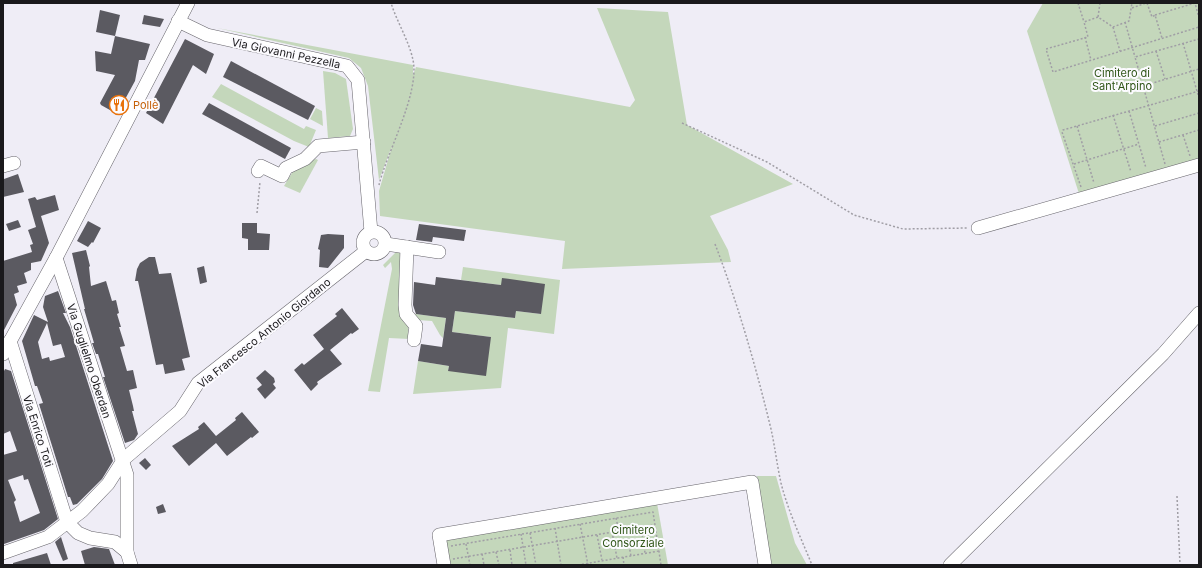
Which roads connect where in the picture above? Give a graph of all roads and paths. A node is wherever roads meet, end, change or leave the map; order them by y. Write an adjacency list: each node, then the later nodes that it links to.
1 (188, 3): 11 (street)
2 (391, 3): 52 (path)
3 (1078, 3): 12 (path)
4 (1100, 3): 9 (path)
5 (1132, 3): 7 (path)
6 (1147, 3): 7 (path); 8 (path)
7 (1132, 8): 13 (path)
8 (1155, 15): 10 (path); 17 (path)
9 (1098, 17): 12 (path); 14 (path)
10 (1199, 18)
11 (178, 21): 40 (street, Via Giovanni Pezzella); 62 (street)
12 (1084, 22): 16 (path)
13 (1125, 22): 14 (path); 20 (path)
14 (1113, 27): 21 (path)
15 (1199, 27): 17 (path)
16 (1085, 37): 24 (path); 24 (path)
17 (1162, 38): 20 (path)
18 (1199, 38): 19 (path)
19 (1183, 43): 22 (path); 26 (path)
20 (1132, 48): 21 (path); 23 (path)
21 (1120, 51): 24 (path)
22 (1156, 51): 23 (path); 27 (path)
23 (1135, 57): 28 (path)
24 (1091, 60)
25 (1199, 69): 26 (path)
26 (1191, 71): 27 (path); 29 (path)
27 (1165, 79): 28 (path)
28 (1143, 86): 31 (path)
29 (1198, 91): 30 (path); 31 (path)
30 (1199, 98)
31 (1149, 105): 32 (path); 37 (path)
32 (1129, 111): 34 (path); 42 (path)
33 (1199, 113): 37 (path)
34 (1113, 115): 36 (path); 43 (path)
35 (682, 123): 55 (path)
36 (1077, 126): 44 (path); 45 (path)
37 (1155, 126): 41 (path)
38 (1199, 130): 39 (path)
39 (1184, 135): 41 (path); 46 (path)
40 (364, 142): 48 (street); 52 (street, Via Giovanni Pezzella)
41 (1159, 142): 47 (path)
42 (1139, 144): 43 (path); 49 (path)
43 (1122, 149): 44 (path); 50 (path)
44 (1087, 160): 45 (path); 51 (path)
45 (1073, 164): 53 (path)
46 (1196, 164): 55 (street)
47 (1167, 170)
48 (258, 171): 54 (path)
49 (1146, 171)
50 (1131, 175)
51 (1095, 186)
52 (367, 189): 56 (street, Via Giovanni Pezzella)
53 (1081, 190)
54 (257, 213)
55 (978, 228)
56 (371, 232): 57 (street); 60 (street)
57 (386, 244): 59 (street); 60 (street)
58 (715, 244): 117 (path)
59 (407, 247): 61 (street); 64 (street)
60 (366, 251): 67 (street, Via Francesco Antonio Giordano)
61 (439, 252)
62 (56, 258): 65 (street); 67 (street, Via Guglielmo Oberdan)
63 (1199, 313): 118 (street)
64 (414, 340)
65 (10, 341): 66 (street); 70 (street, Via Enrico Toti)
66 (3, 354)
67 (122, 463): 70 (street, Via Francesco Antonio Giordano); 78 (street, Via Guglielmo Oberdan)
68 (1176, 496): 119 (path)
69 (616, 518): 71 (path); 72 (path); 76 (path)
70 (67, 522): 84 (street); 93 (street, Via Francesco Antonio Giordano)
71 (580, 524): 73 (path); 82 (path)
72 (655, 525): 74 (path); 90 (path)
73 (556, 528): 79 (path); 83 (path)
74 (641, 528): 75 (path); 95 (path)
75 (626, 530): 76 (path); 97 (path)
76 (619, 531): 77 (path)
77 (612, 532): 81 (path); 100 (path)
78 (126, 533): 84 (street); 91 (street, Via Guglielmo Oberdan)
79 (530, 533): 80 (path); 87 (path)
80 (521, 534): 85 (path); 88 (path)
81 (597, 535): 82 (path); 101 (path)
82 (583, 537): 83 (path); 103 (path)
83 (558, 541): 87 (path); 112 (path)
84 (114, 542): 91 (street)
85 (466, 544): 86 (path); 98 (path)
86 (451, 546)
87 (532, 546): 88 (path); 111 (path)
88 (523, 547): 89 (path); 110 (path)
89 (510, 550): 92 (path); 109 (path)
90 (659, 551): 95 (path); 115 (path)
91 (127, 552): 104 (street)
92 (496, 552): 96 (path); 108 (path)
93 (3, 553)
94 (452, 553): 102 (path)
95 (645, 553): 97 (path)
96 (482, 554): 98 (path); 107 (path)
97 (631, 556): 99 (path)
98 (468, 557): 102 (path); 106 (path)
99 (623, 557): 100 (path); 114 (path)
100 (617, 558): 101 (path)
101 (602, 561): 103 (path)
102 (449, 562): 105 (path); 116 (street)
103 (588, 564): 113 (path)
104 (132, 565)
105 (454, 565)
106 (470, 565)
107 (484, 565)
108 (498, 565)
109 (512, 565)
110 (526, 565)
111 (536, 565)
112 (561, 565)
113 (578, 565)
114 (624, 565)
115 (661, 565)
116 (765, 565)
117 (812, 565)
118 (950, 565)
119 (1180, 565)

